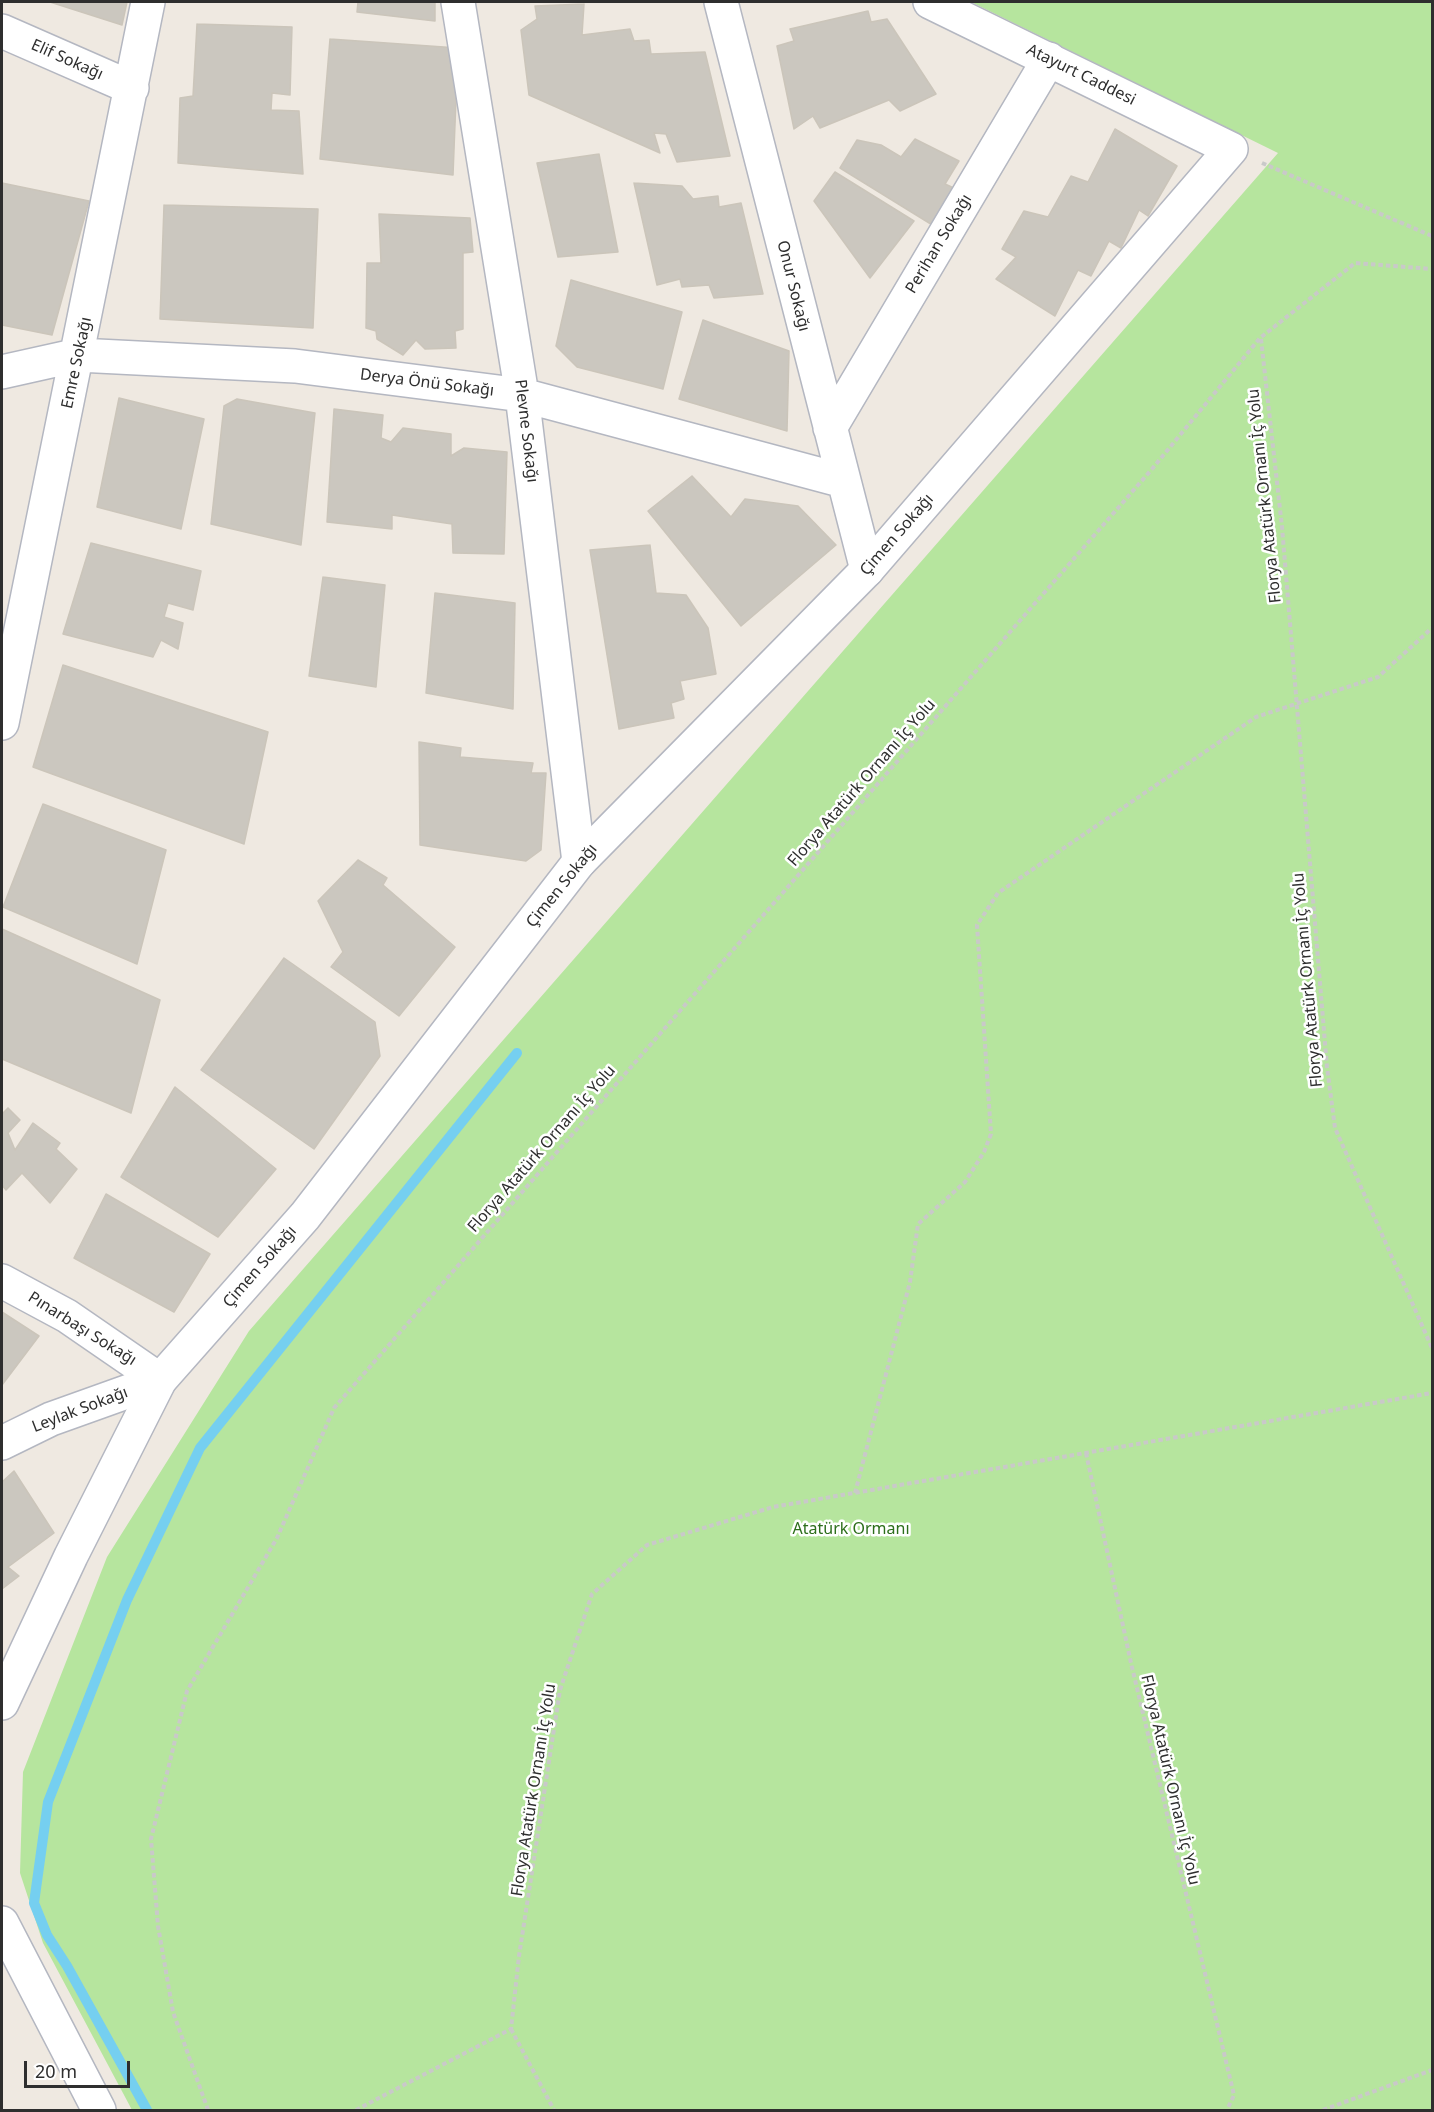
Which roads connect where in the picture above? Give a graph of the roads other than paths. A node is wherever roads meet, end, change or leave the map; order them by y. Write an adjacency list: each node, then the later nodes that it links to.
1 (148, 2): 7 (street, Emre Sokağı)
2 (458, 2): 11 (street, Plevne Sokağı)
3 (721, 2): 12 (street, Onur Sokağı)
4 (930, 2): 6 (street, Atayurt Caddesi)
5 (2, 31): 7 (street, Elif Sokağı)
6 (1049, 59): 8 (street, Atayurt Caddesi); 12 (street, Perihan Sokağı)
7 (132, 88): 9 (street, Emre Sokağı)
8 (1232, 150): 14 (street, Çimen Sokağı)
9 (78, 355): 10 (street, Derya Önü Sokağı); 11 (street, Derya Önü Sokağı); 15 (street, Emre Sokağı)
10 (2, 372)
11 (522, 395): 13 (street, Derya Önü Sokağı); 16 (street, Plevne Sokağı)
12 (830, 428): 13 (street, Onur Sokağı)
13 (844, 481): 14 (street, Onur Sokağı)
14 (867, 570): 16 (street, Çimen Sokağı)
15 (2, 723)
16 (579, 862): 18 (street, Çimen Sokağı)
17 (2, 1281): 18 (street, Pınarbaşı Sokağı)
18 (160, 1380): 19 (street, Leylak Sokağı); 20 (street, Çimen Sokağı)
19 (2, 1443)
20 (2, 1702)
21 (2, 1923): 22 (street)
22 (99, 2110)

